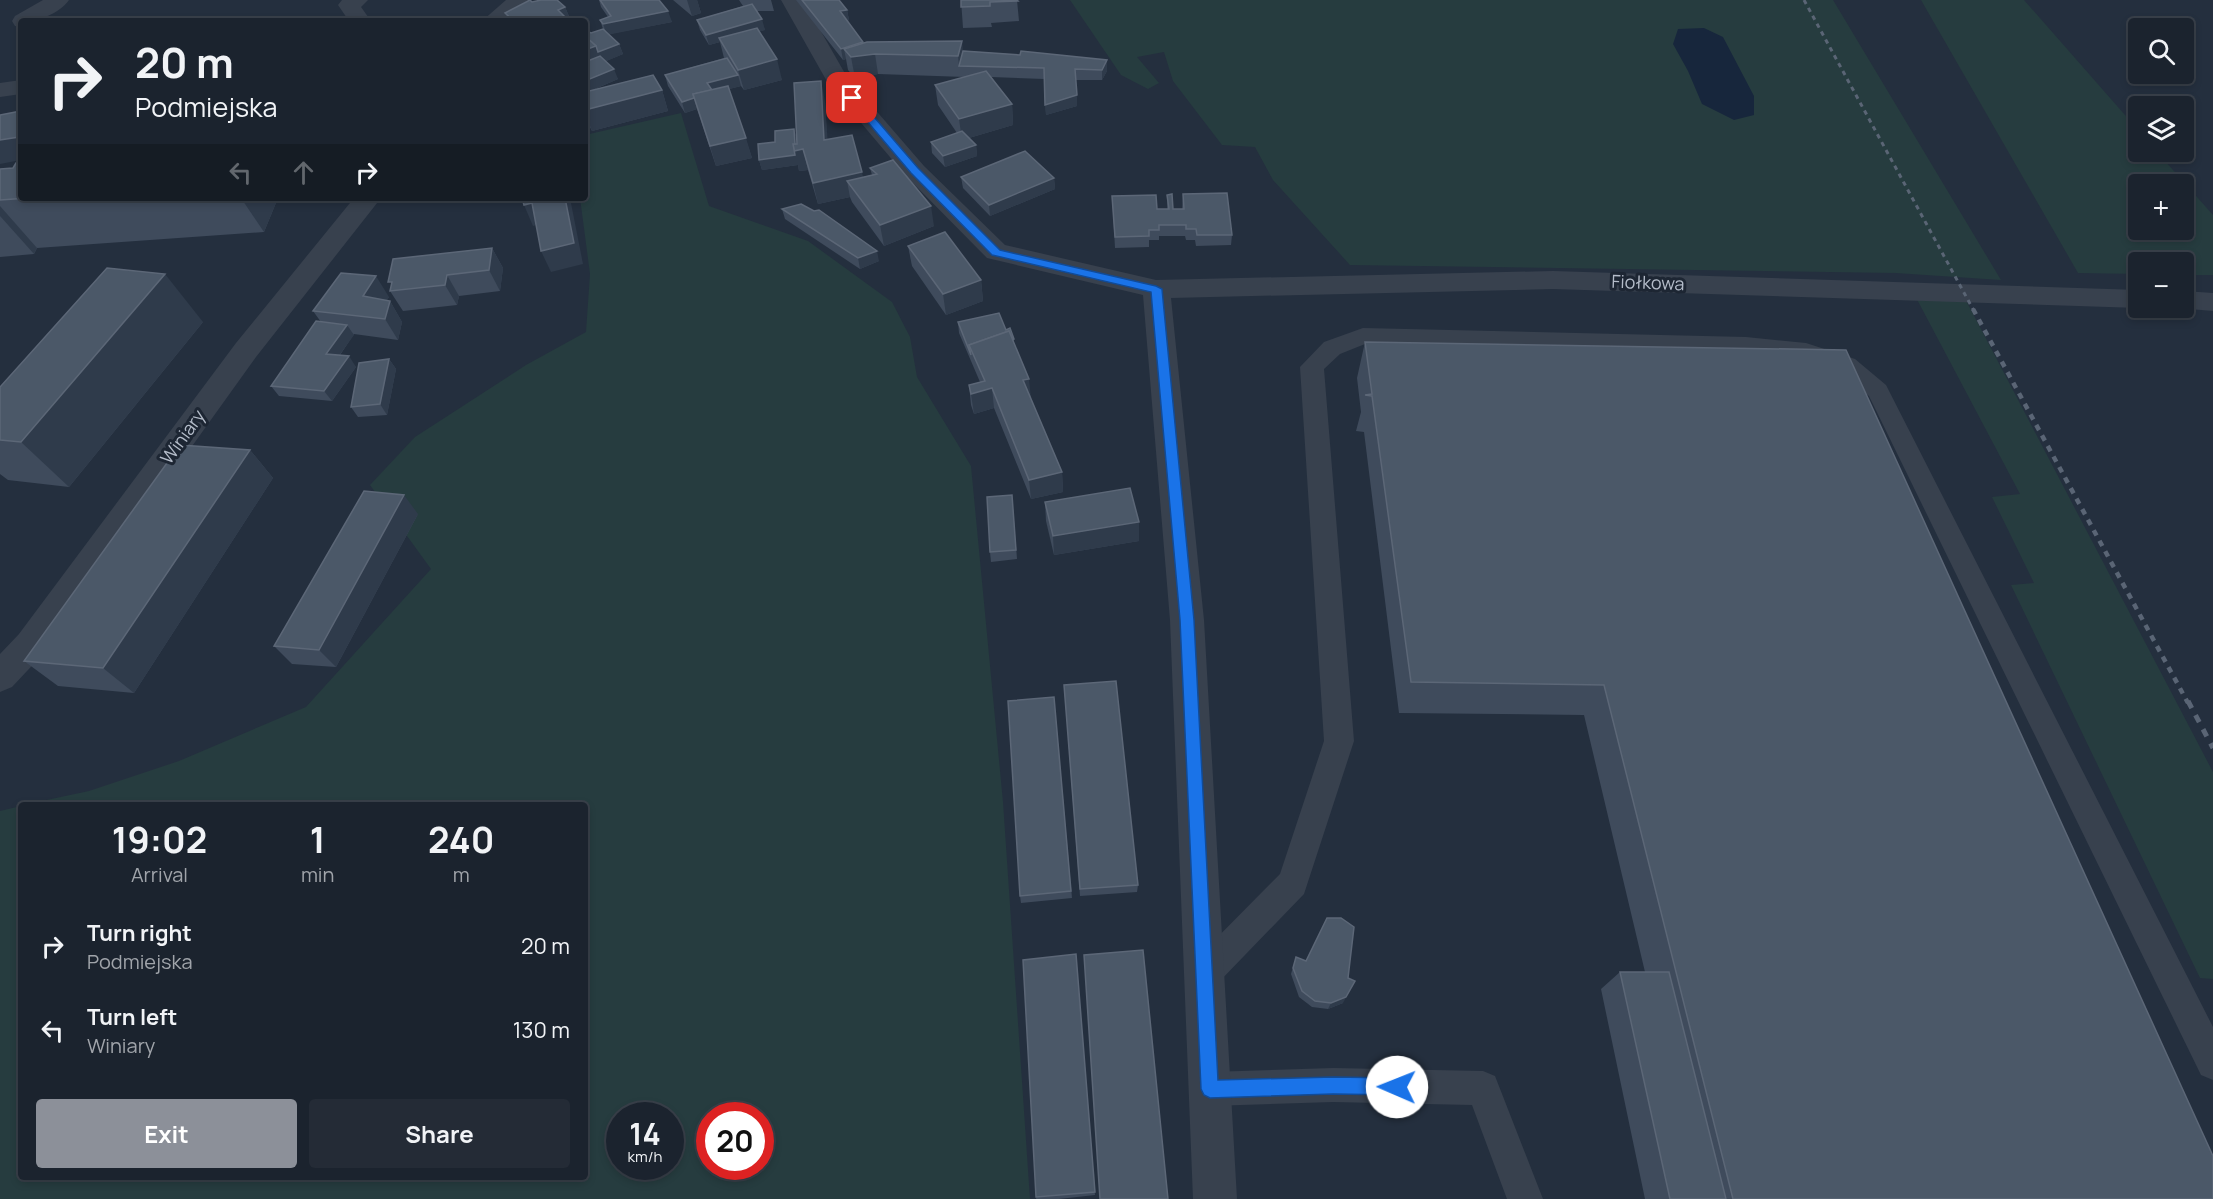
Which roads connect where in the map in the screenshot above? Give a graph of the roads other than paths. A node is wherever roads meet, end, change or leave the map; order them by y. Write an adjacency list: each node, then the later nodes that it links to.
1 (58, 0): 5 (street)
2 (357, 0): 6 (street)
3 (520, 0): 7 (street)
4 (792, 0): 15 (street)
5 (29, 18)
6 (358, 18)
7 (497, 18)
8 (18, 23): 9 (street)
9 (0, 29)
10 (18, 87): 11 (street)
11 (0, 90)
12 (18, 104): 13 (street)
13 (0, 107)
14 (366, 201): 19 (street, Winiary)
15 (1156, 289): 16 (street, Fiołkowa); 20 (street)
16 (2128, 299)
17 (2194, 301): 18 (street)
18 (2213, 302)
19 (0, 677)
20 (1205, 973): 21 (lane); 22 (street)
21 (2213, 1063)
22 (1210, 1089): 23 (street); 24 (lane)
23 (1215, 1199)
24 (1526, 1199)

